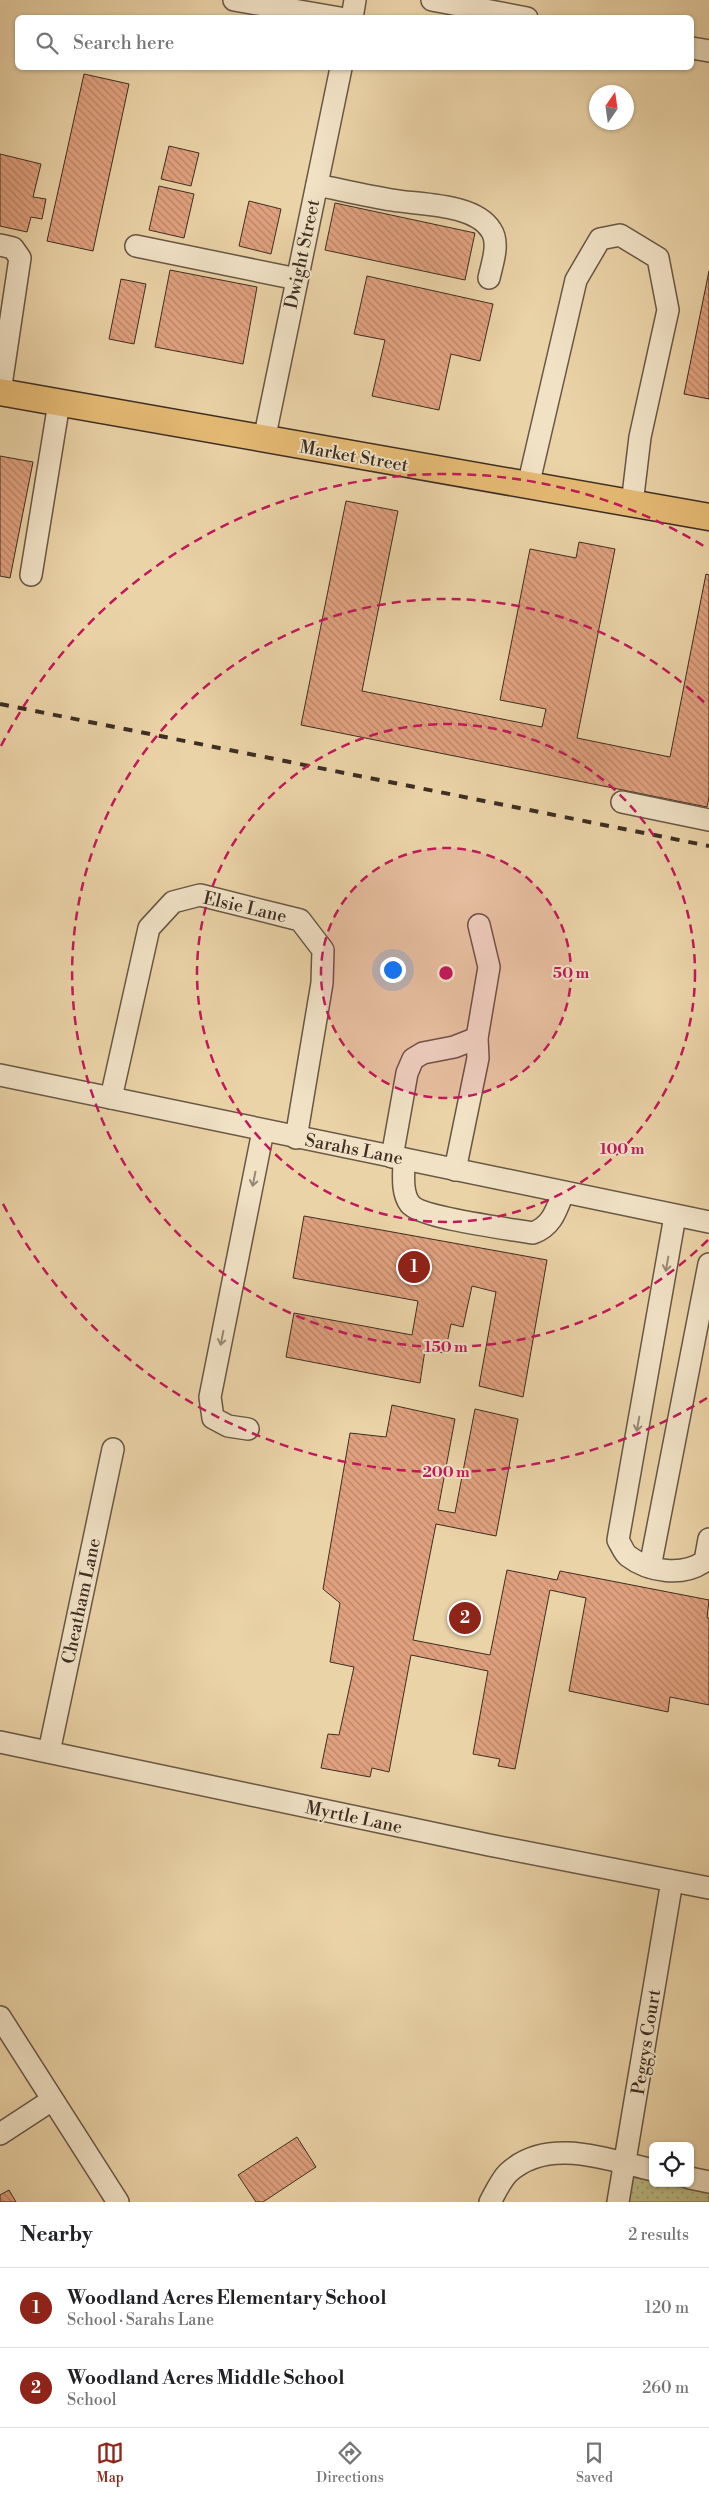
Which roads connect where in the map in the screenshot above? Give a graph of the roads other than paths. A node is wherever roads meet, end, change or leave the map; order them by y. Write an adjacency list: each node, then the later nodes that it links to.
1 (234, 0): 4 (street)
2 (355, 0): 5 (street)
3 (432, 0): 6 (street)
4 (322, 15)
5 (352, 15)
6 (511, 15)
7 (694, 48): 8 (street)
8 (709, 51)
9 (341, 70): 10 (street, Dwight Street)
10 (317, 185): 13 (street); 14 (street, Dwight Street)
11 (0, 245): 15 (street)
12 (136, 246): 14 (street)
13 (489, 278)
14 (297, 279): 17 (street, Dwight Street)
15 (0, 392): 16 (main road, Market Street)
16 (59, 403): 17 (main road, Market Street); 21 (street)
17 (264, 440): 18 (main road, Market Street)
18 (528, 486): 19 (main road, Market Street); 19 (street)
19 (632, 504): 20 (main road, Market Street)
20 (709, 517)
21 (31, 575)
22 (622, 802): 23 (street)
23 (709, 820)
24 (478, 925): 25 (street)
25 (477, 1038): 30 (street); 31 (street)
26 (0, 1075): 27 (street, Sarahs Lane)
27 (112, 1098): 28 (street, Sarahs Lane); 29 (street, Elsie Lane)
28 (263, 1131): 29 (street, Sarahs Lane); 36 (street, one-way to 36)
29 (296, 1138): 30 (street, Sarahs Lane)
30 (398, 1158): 31 (street, Sarahs Lane); 32 (street)
31 (455, 1170): 32 (street, Sarahs Lane)
32 (564, 1193): 33 (street, Sarahs Lane)
33 (675, 1216): 34 (street, Sarahs Lane); 39 (street, one-way to 39)
34 (709, 1222)
35 (709, 1264): 39 (street)
36 (248, 1430)
37 (113, 1449): 41 (street, Cheatham Lane)
38 (709, 1539): 39 (street)
39 (650, 1568)
40 (0, 1742): 41 (street, Myrtle Lane)
41 (49, 1752): 42 (street, Myrtle Lane)
42 (672, 1881): 43 (street, Myrtle Lane); 47 (street, Peggys Court)
43 (709, 1888)
44 (0, 2017): 45 (street)
45 (52, 2100): 46 (street); 51 (street)
46 (0, 2134)
47 (625, 2164): 48 (street); 52 (street); 53 (street, Peggys Court)
48 (649, 2169)
49 (694, 2179): 50 (street)
50 (709, 2182)
51 (118, 2202)
52 (490, 2202)
53 (618, 2202)

